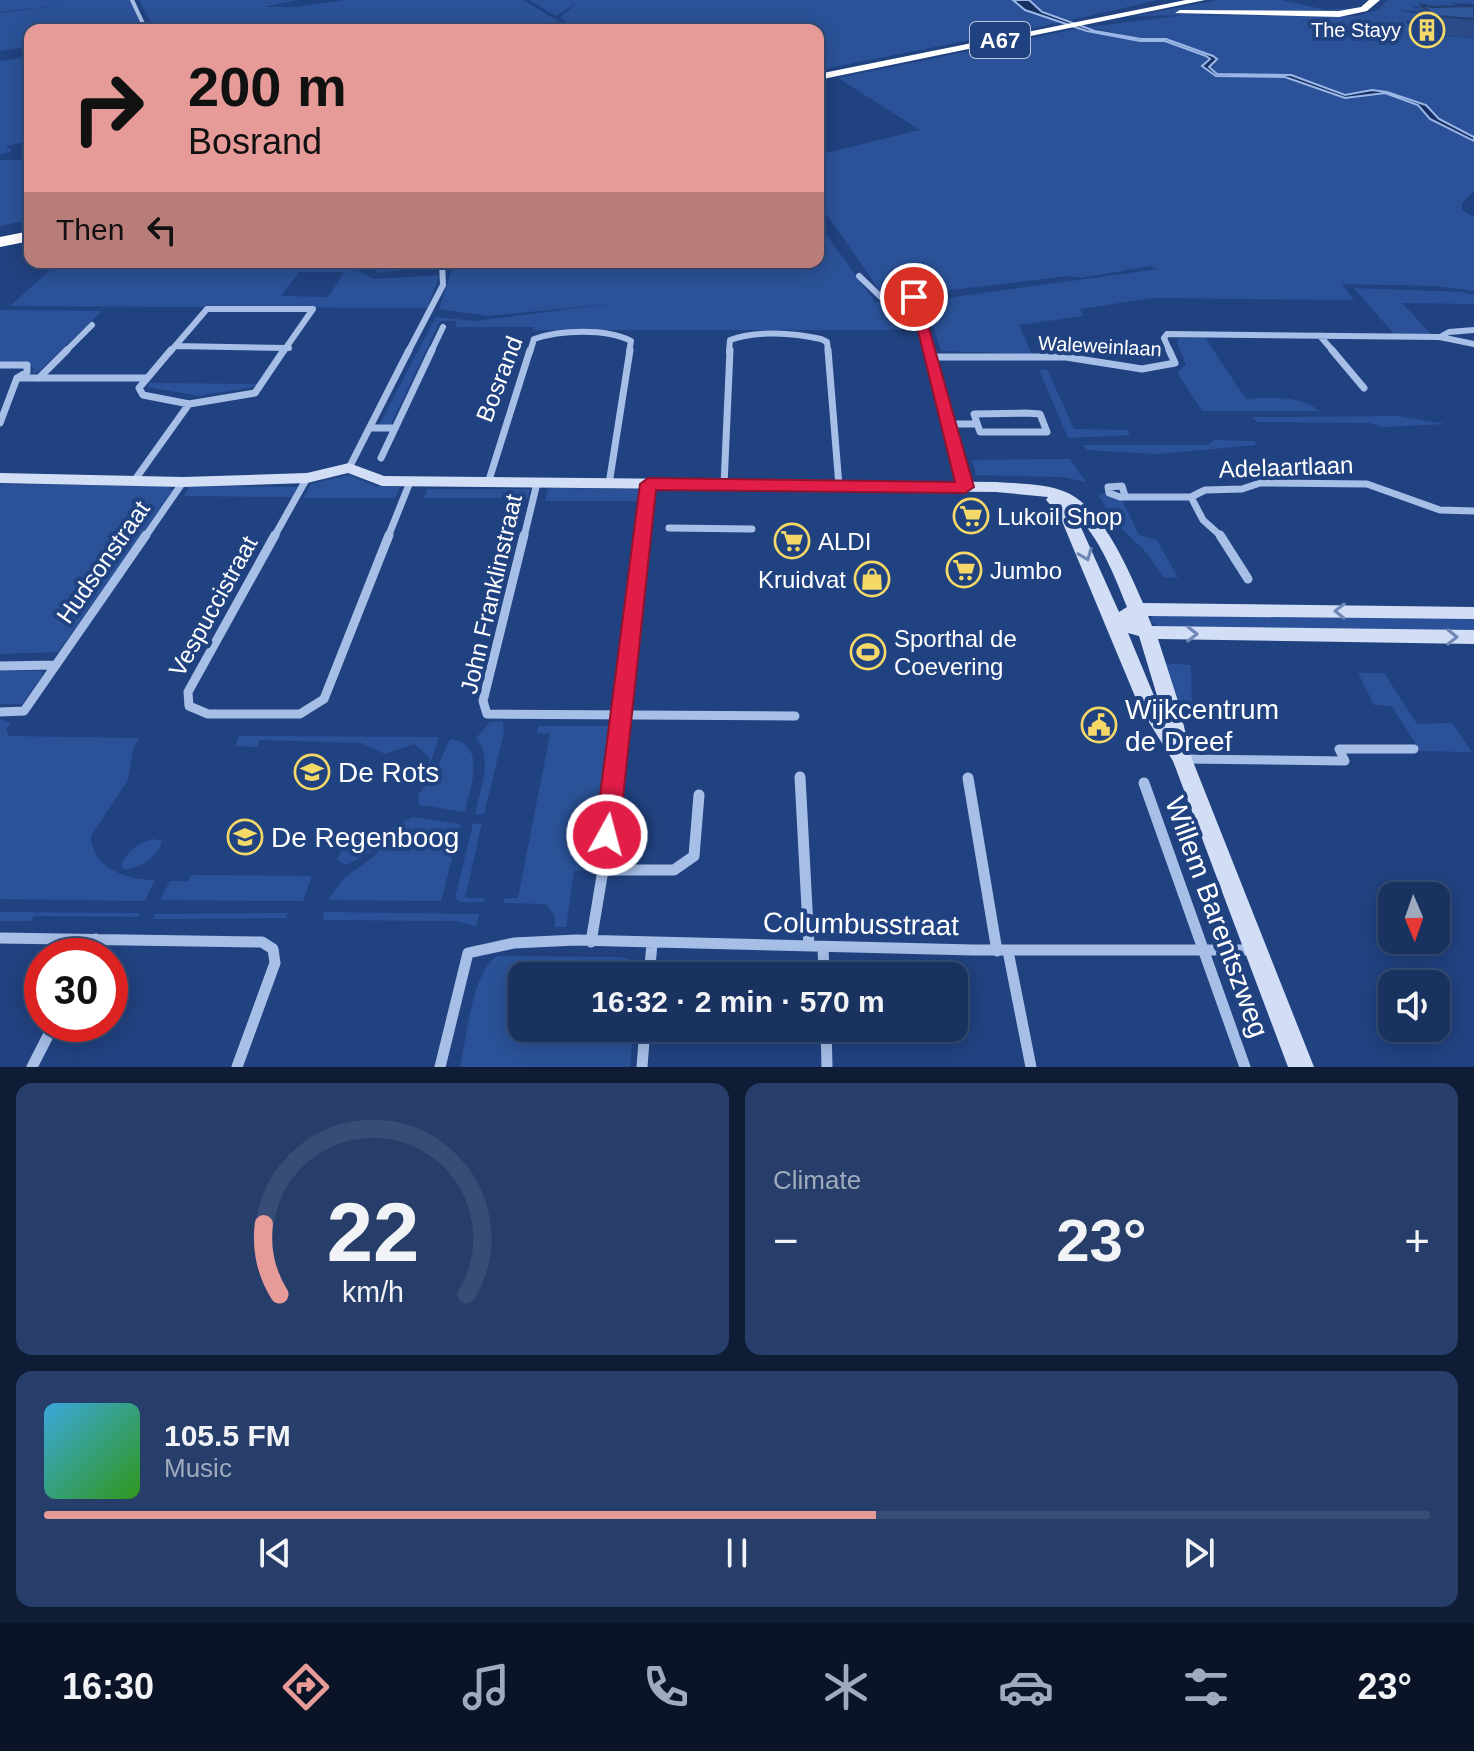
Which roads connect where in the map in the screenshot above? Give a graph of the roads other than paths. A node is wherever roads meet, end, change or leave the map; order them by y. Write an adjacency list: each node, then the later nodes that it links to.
1 (132, 0): 9 (street)
2 (1166, 0): 8 (highway, A67)
3 (1182, 0): 8 (highway, A67)
4 (1200, 0): 10 (highway, A67)
5 (1366, 0): 7 (highway)
6 (1375, 0): 10 (highway, A67)
7 (1283, 1)
8 (1117, 13): 10 (highway, A67)
9 (143, 24)
10 (1072, 24): 11 (highway, A67)
11 (824, 74)
12 (24, 234): 14 (highway)
13 (24, 235): 15 (highway)
14 (0, 236)
15 (0, 242)
16 (444, 268): 36 (street)
17 (859, 276): 26 (street)
18 (92, 325): 29 (street)
19 (443, 327): 37 (street)
20 (1474, 330): 22 (street, Waleweinlaan)
21 (1320, 336): 22 (street, Waleweinlaan); 26 (street, Waleweinlaan); 31 (street)
22 (1440, 337): 23 (street, Waleweinlaan)
23 (1474, 344)
24 (175, 346): 25 (street); 25 (street); 30 (street)
25 (289, 348): 32 (street)
26 (931, 357): 34 (street)
27 (0, 365): 28 (street)
28 (17, 378): 29 (street); 33 (street)
29 (38, 378): 30 (street)
30 (147, 378): 32 (street)
31 (1364, 388)
32 (189, 404): 42 (street)
33 (0, 423)
34 (948, 424): 35 (street); 51 (street)
35 (977, 424): 35 (street)
36 (371, 428): 37 (street); 39 (street)
37 (395, 428): 38 (street)
38 (381, 458)
39 (349, 468): 41 (street); 44 (street)
40 (0, 478): 42 (street)
41 (307, 478): 43 (street); 44 (street, Vespuccistraat)
42 (134, 481): 43 (street)
43 (183, 482): 64 (street, Hudsonstraat)
44 (410, 482): 45 (street)
45 (488, 483): 46 (street); 47 (street, Bosrand)
46 (537, 483): 47 (street); 67 (street, John Franklinstraat)
47 (609, 484): 48 (street)
48 (648, 484): 49 (street); 67 (street)
49 (724, 485): 50 (street); 50 (street)
50 (839, 486): 51 (street)
51 (965, 487): 52 (street)
52 (1047, 493): 59 (street); 61 (street, one-way to 61)
53 (1125, 496): 54 (street, Adelaartlaan)
54 (1191, 497): 55 (street, Adelaartlaan); 58 (street, Adelaartlaan)
55 (1474, 511)
56 (669, 528): 57 (street)
57 (752, 529)
58 (1248, 579)
59 (1138, 609): 60 (street, one-way to 59); 61 (street); 62 (street)
60 (1474, 613)
61 (1115, 623): 62 (street); 70 (street)
62 (1147, 632): 63 (street, one-way to 63); 70 (street)
63 (1474, 637)
64 (55, 665): 65 (street); 66 (street, Hudsonstraat)
65 (0, 666)
66 (0, 712)
67 (621, 715): 68 (street); 75 (street)
68 (795, 716)
69 (1414, 749): 70 (street)
70 (1182, 759): 83 (street)
71 (800, 777): 81 (street)
72 (968, 778): 84 (street)
73 (1144, 783): 85 (street, Willem Barentszweg)
74 (699, 795): 79 (street)
75 (605, 849)
76 (0, 938): 77 (street)
77 (24, 938)
78 (128, 940): 92 (street)
79 (591, 942): 80 (street, Columbusstraat); 93 (street, Columbusstraat)
80 (652, 944): 81 (street, Columbusstraat); 86 (street)
81 (809, 946): 82 (street, Columbusstraat)
82 (823, 947): 84 (street, Columbusstraat); 87 (street)
83 (1255, 950): 85 (street, Columbusstraat); 98 (street)
84 (1002, 951): 85 (street, Columbusstraat); 96 (street)
85 (1205, 951): 97 (street, Willem Barentszweg)
86 (650, 962)
87 (824, 962)
88 (45, 1042): 91 (street)
89 (644, 1042): 94 (street)
90 (826, 1042): 95 (street)
91 (32, 1067)
92 (237, 1067)
93 (440, 1067)
94 (642, 1067)
95 (827, 1067)
96 (1031, 1067)
97 (1245, 1067)
98 (1301, 1067)

